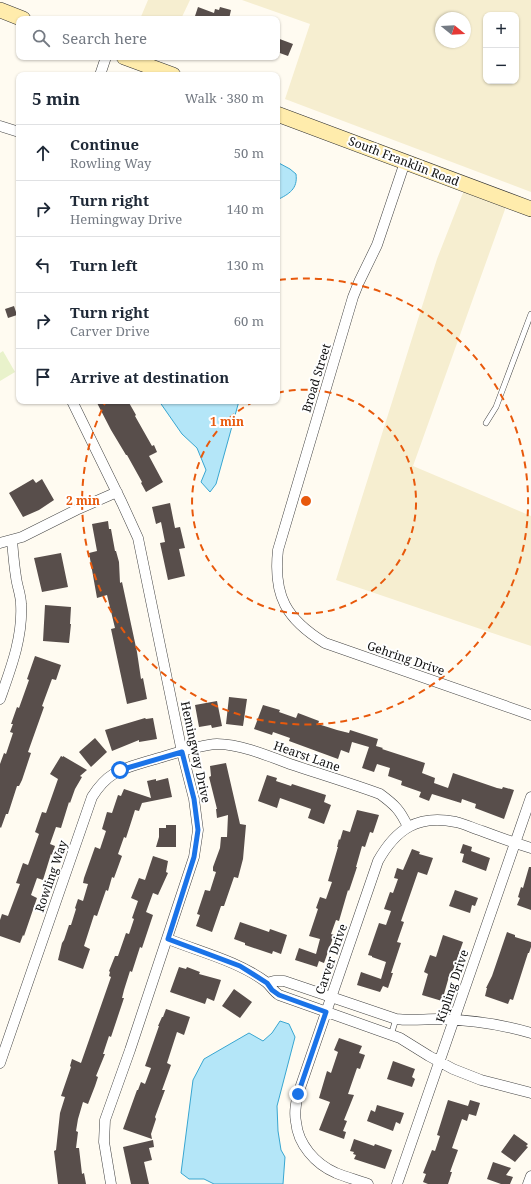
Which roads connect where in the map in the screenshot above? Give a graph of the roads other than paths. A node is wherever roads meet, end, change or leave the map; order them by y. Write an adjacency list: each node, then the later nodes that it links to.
1 (0, 10): 2 (main road)
2 (16, 16)
3 (105, 60): 5 (street)
4 (132, 60): 6 (main road)
5 (101, 72)
6 (165, 72)
7 (280, 115): 10 (main road, South Franklin Road)
8 (0, 126): 9 (street)
9 (16, 131)
10 (406, 162): 11 (main road, South Franklin Road); 18 (street, Broad Street)
11 (531, 209)
12 (531, 314): 14 (lane)
13 (73, 404): 15 (street, Hemingway Drive)
14 (486, 423)
15 (117, 492): 16 (street); 21 (street, Hemingway Drive)
16 (12, 540): 17 (street); 19 (street)
17 (0, 542)
18 (285, 606): 20 (street, Gehring Drive)
19 (0, 699)
20 (531, 715)
21 (182, 752): 23 (street, Hearst Lane); 26 (street, Hemingway Drive); 35 (street, Rowling Way)
22 (531, 797): 24 (street, Kipling Drive)
23 (408, 827): 24 (street); 28 (street, Carver Drive)
24 (515, 843): 25 (street); 31 (street, Kipling Drive)
25 (531, 848)
26 (168, 939): 27 (street); 38 (street, Hemingway Drive)
27 (267, 983): 28 (street); 29 (street)
28 (331, 997): 29 (street, Carver Drive); 30 (street)
29 (326, 1012): 33 (street); 39 (street, Carver Drive)
30 (396, 1019): 31 (street); 33 (lane)
31 (454, 1020): 32 (street); 34 (street, Kipling Drive)
32 (531, 1032)
33 (391, 1035): 34 (street)
34 (440, 1062): 36 (street); 40 (street, Kipling Drive)
35 (0, 1063)
36 (531, 1093)
37 (531, 1176): 41 (street)
38 (111, 1184)
39 (368, 1184)
40 (397, 1184)
41 (528, 1184)

